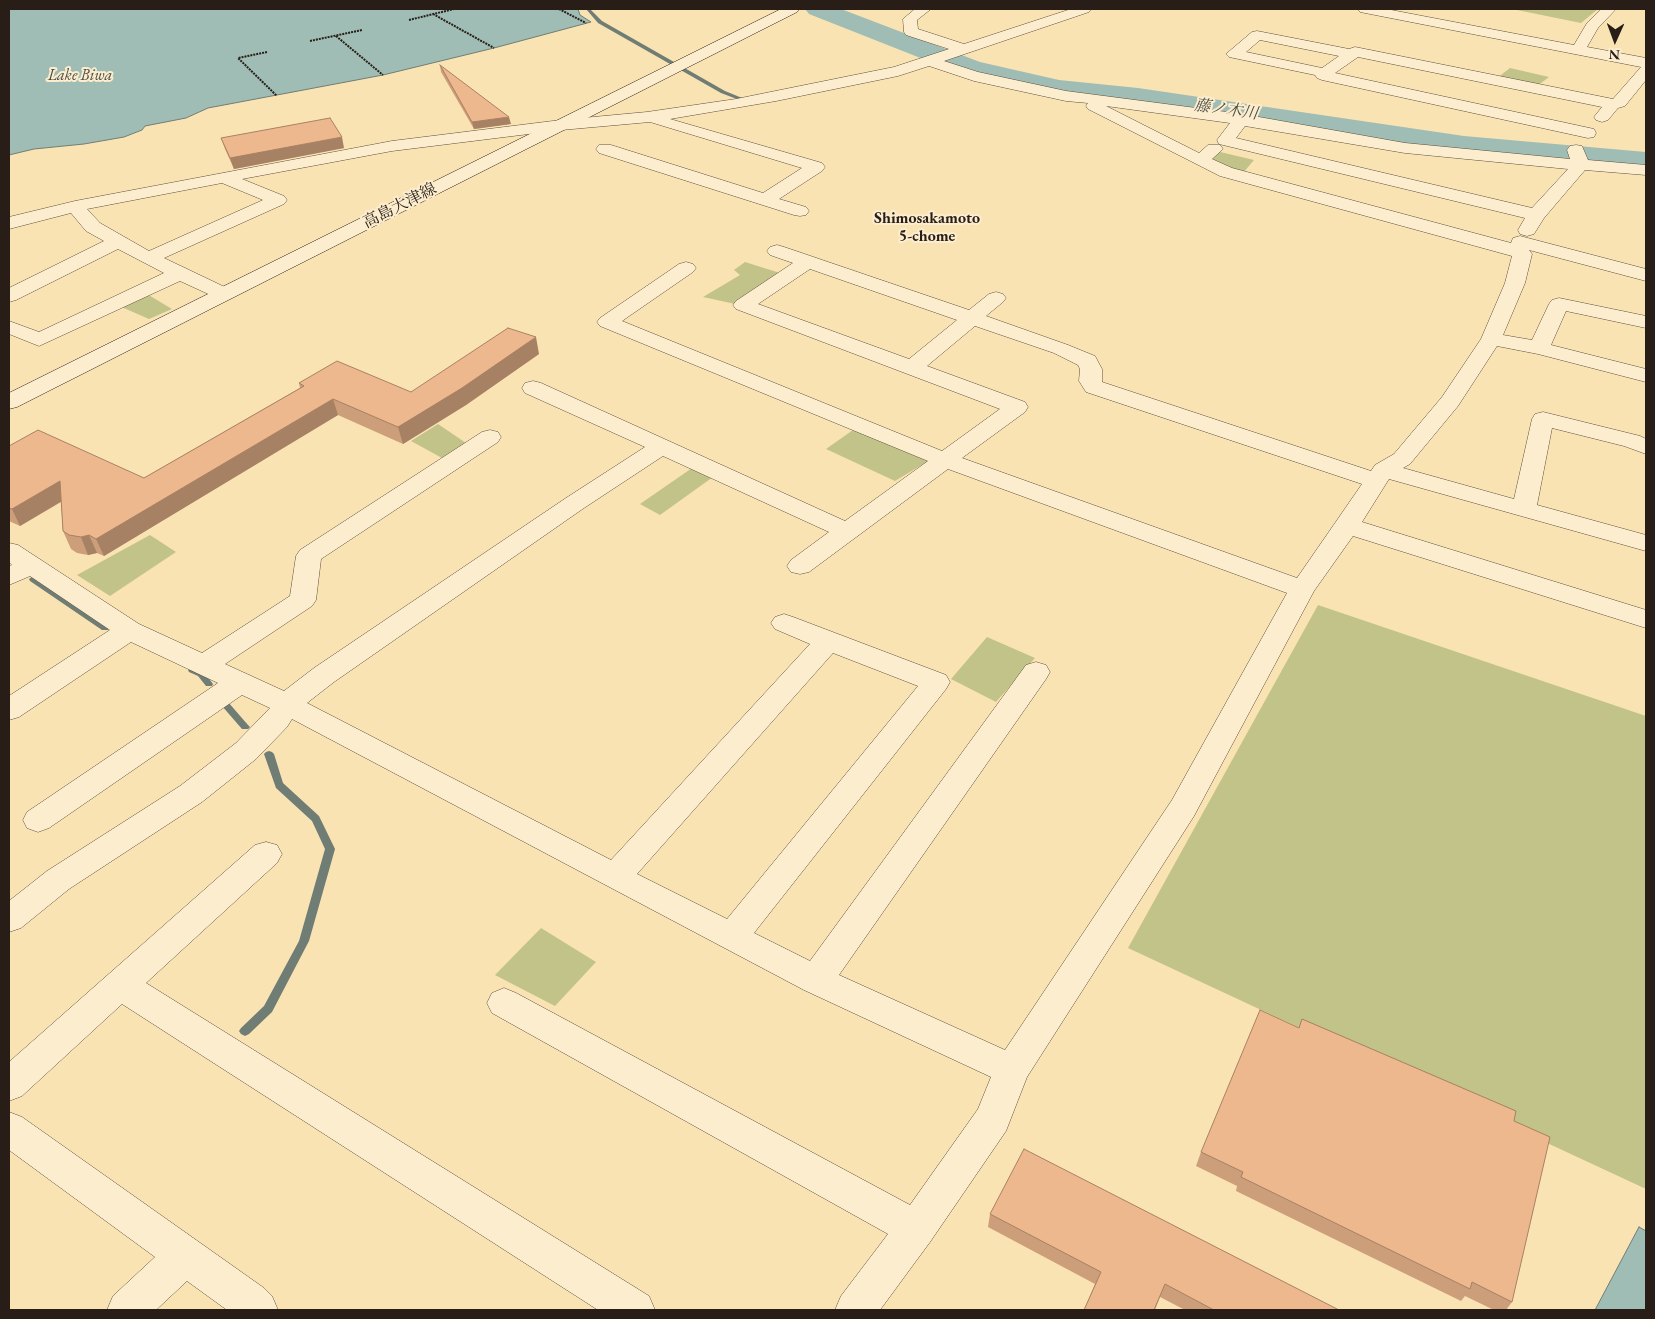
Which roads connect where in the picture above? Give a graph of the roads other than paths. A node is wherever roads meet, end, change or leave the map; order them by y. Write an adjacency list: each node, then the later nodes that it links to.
1 (792, 9): 24 (street, 高島大津線)
2 (924, 9): 7 (street)
3 (1084, 9): 7 (street)
4 (1365, 9): 6 (street)
5 (1609, 9): 6 (street)
6 (1578, 50): 11 (street)
7 (958, 52): 9 (street); 10 (street)
8 (1352, 54): 14 (street); 14 (street); 21 (street)
9 (932, 61): 18 (street); 23 (street)
10 (982, 61)
11 (1646, 63)
12 (999, 66): 15 (street)
13 (1646, 70): 21 (street)
14 (1325, 73): 26 (street)
15 (1039, 74)
16 (1072, 80): 18 (street)
17 (1139, 89): 19 (street)
18 (1061, 96): 20 (street)
19 (1204, 98)
20 (1086, 99): 22 (street); 28 (street)
21 (1612, 104): 26 (street)
22 (1244, 109): 25 (street); 26 (street)
23 (647, 117): 24 (street); 31 (street)
24 (561, 125): 30 (street); 44 (street, 高島大津線)
25 (1225, 140): 28 (street); 34 (street)
26 (1579, 149): 29 (street); 34 (street)
27 (609, 153): 31 (street)
28 (1200, 160): 37 (street)
29 (1636, 175)
30 (226, 177): 32 (street); 39 (street)
31 (765, 200): 33 (street)
32 (76, 206): 35 (street); 36 (street)
33 (800, 211)
34 (1536, 215): 37 (street)
35 (9, 223)
36 (119, 241): 39 (street); 45 (street)
37 (1518, 246): 43 (street); 50 (street)
38 (777, 251): 40 (street)
39 (148, 258): 42 (street)
40 (807, 262): 47 (street); 52 (street)
41 (686, 268): 59 (street)
42 (180, 273): 44 (street); 49 (street)
43 (1646, 274)
44 (224, 294): 55 (street, 高島大津線)
45 (9, 296)
46 (996, 298): 47 (street)
47 (972, 318): 52 (street); 60 (street)
48 (1646, 322): 51 (street)
49 (9, 327)
50 (1491, 339): 51 (street); 60 (street)
51 (1539, 348): 53 (street)
52 (911, 368): 59 (street)
53 (1646, 376)
54 (533, 388): 57 (street)
55 (9, 402)
56 (490, 437): 73 (street)
57 (661, 447): 63 (street); 76 (street)
58 (1646, 447): 61 (street)
59 (945, 460): 63 (street); 68 (street)
60 (1379, 475): 61 (street); 62 (street)
61 (1524, 508): 64 (street)
62 (1347, 526): 68 (street); 69 (street)
63 (847, 531): 66 (street)
64 (1646, 543)
65 (9, 551): 67 (street)
66 (800, 566)
67 (20, 571): 71 (street)
68 (1302, 589): 86 (street)
69 (1646, 619)
70 (784, 623): 72 (street)
71 (129, 630): 73 (street); 77 (street)
72 (828, 641): 80 (street); 82 (street)
73 (204, 665): 75 (street)
74 (1036, 672): 83 (street)
75 (240, 682): 76 (street); 78 (street)
76 (286, 704): 80 (street); 81 (street)
77 (9, 710)
78 (38, 820)
79 (266, 854): 84 (street)
80 (615, 876): 82 (street)
81 (9, 919)
82 (732, 936): 83 (street)
83 (816, 980): 86 (street)
84 (120, 985): 87 (street); 93 (street)
85 (504, 1003): 89 (street)
86 (1012, 1070): 89 (street)
87 (9, 1085)
88 (9, 1129): 90 (street)
89 (916, 1229): 94 (street)
90 (185, 1256): 91 (street); 92 (street)
91 (127, 1310)
92 (258, 1310)
93 (635, 1310)
94 (855, 1310)

